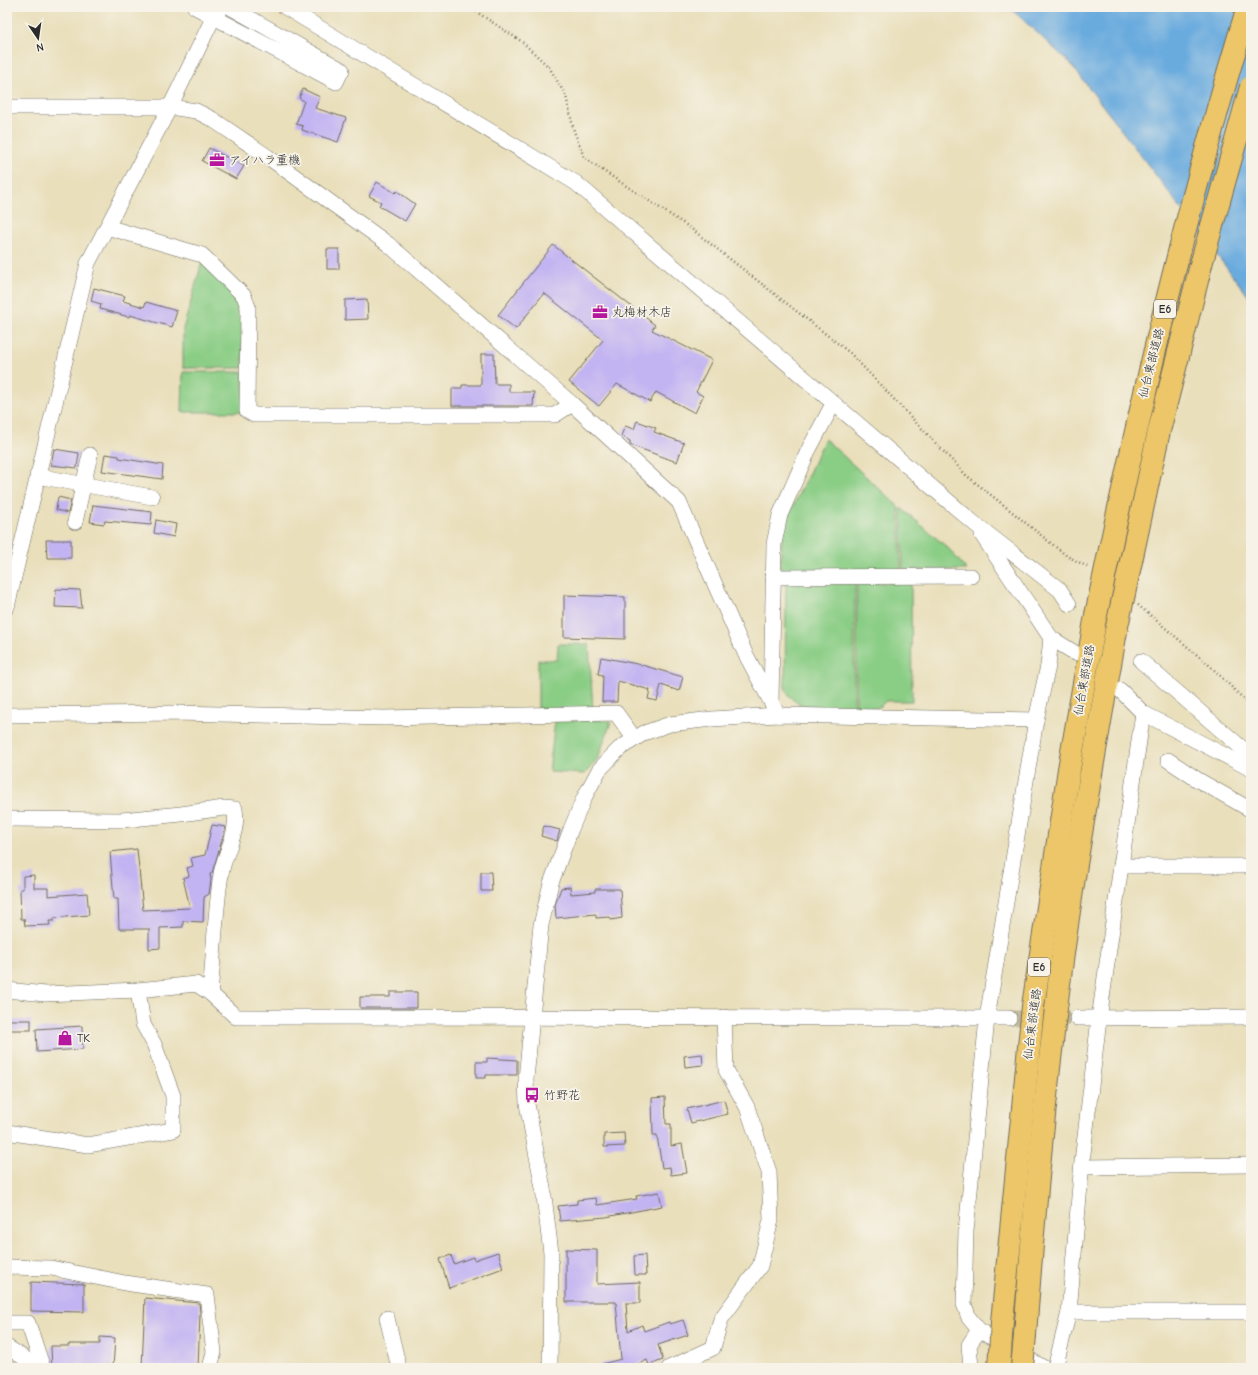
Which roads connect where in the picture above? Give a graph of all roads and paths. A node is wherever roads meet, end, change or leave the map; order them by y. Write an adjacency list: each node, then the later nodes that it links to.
1 (195, 7): 6 (street)
2 (230, 7): 6 (street)
3 (285, 7): 12 (street)
4 (470, 7): 19 (path)
5 (1248, 7): 68 (highway, 仙台東部道路 / E6, bridge)
6 (218, 12): 9 (street)
7 (1251, 87): 69 (highway, 仙台東部道路 / E6, bridge)
8 (7, 107): 9 (street)
9 (170, 107): 10 (street); 11 (street)
10 (107, 227): 11 (street); 14 (street)
11 (572, 404): 30 (street)
12 (833, 404): 18 (street); 21 (street)
13 (90, 454): 15 (street)
14 (37, 476): 15 (street); 24 (street)
15 (83, 485): 16 (street); 17 (street)
16 (152, 498)
17 (75, 522)
18 (975, 524): 23 (street); 25 (street)
19 (1092, 570)
20 (970, 576): 21 (street)
21 (773, 577): 30 (street)
22 (1135, 603): 29 (path)
23 (1069, 604)
24 (7, 607)
25 (1051, 638): 26 (street); 33 (street)
26 (1076, 652)
27 (1141, 661): 35 (street)
28 (1120, 690): 31 (street)
29 (1251, 706)
30 (775, 709): 33 (street); 34 (street)
31 (1143, 713): 37 (street); 40 (street)
32 (7, 715): 34 (street)
33 (1036, 720): 48 (street)
34 (634, 738): 45 (street)
35 (1251, 756)
36 (1168, 760): 38 (street)
37 (1251, 769)
38 (1251, 810)
39 (7, 818): 44 (street)
40 (1120, 866): 41 (street); 51 (street)
41 (1251, 866)
42 (7, 990): 43 (street)
43 (138, 990): 44 (street); 52 (street)
44 (210, 993): 45 (street)
45 (532, 1017): 46 (street); 65 (street)
46 (724, 1017): 48 (street); 66 (street)
47 (1251, 1017): 51 (street)
48 (987, 1018): 49 (street); 60 (street)
49 (1009, 1018)
50 (1077, 1018): 51 (street)
51 (1098, 1019): 54 (street)
52 (7, 1132)
53 (1251, 1165): 54 (street)
54 (1082, 1166): 56 (street)
55 (7, 1267): 63 (street)
56 (1069, 1312): 57 (street); 71 (street)
57 (1251, 1312)
58 (388, 1318): 64 (street)
59 (7, 1323): 62 (street)
60 (979, 1330): 67 (street); 70 (street)
61 (7, 1346): 62 (street)
62 (42, 1368)
63 (210, 1368)
64 (399, 1368)
65 (550, 1368)
66 (669, 1368)
67 (971, 1368)
68 (999, 1368)
69 (1022, 1368)
70 (1044, 1368)
71 (1055, 1368)

